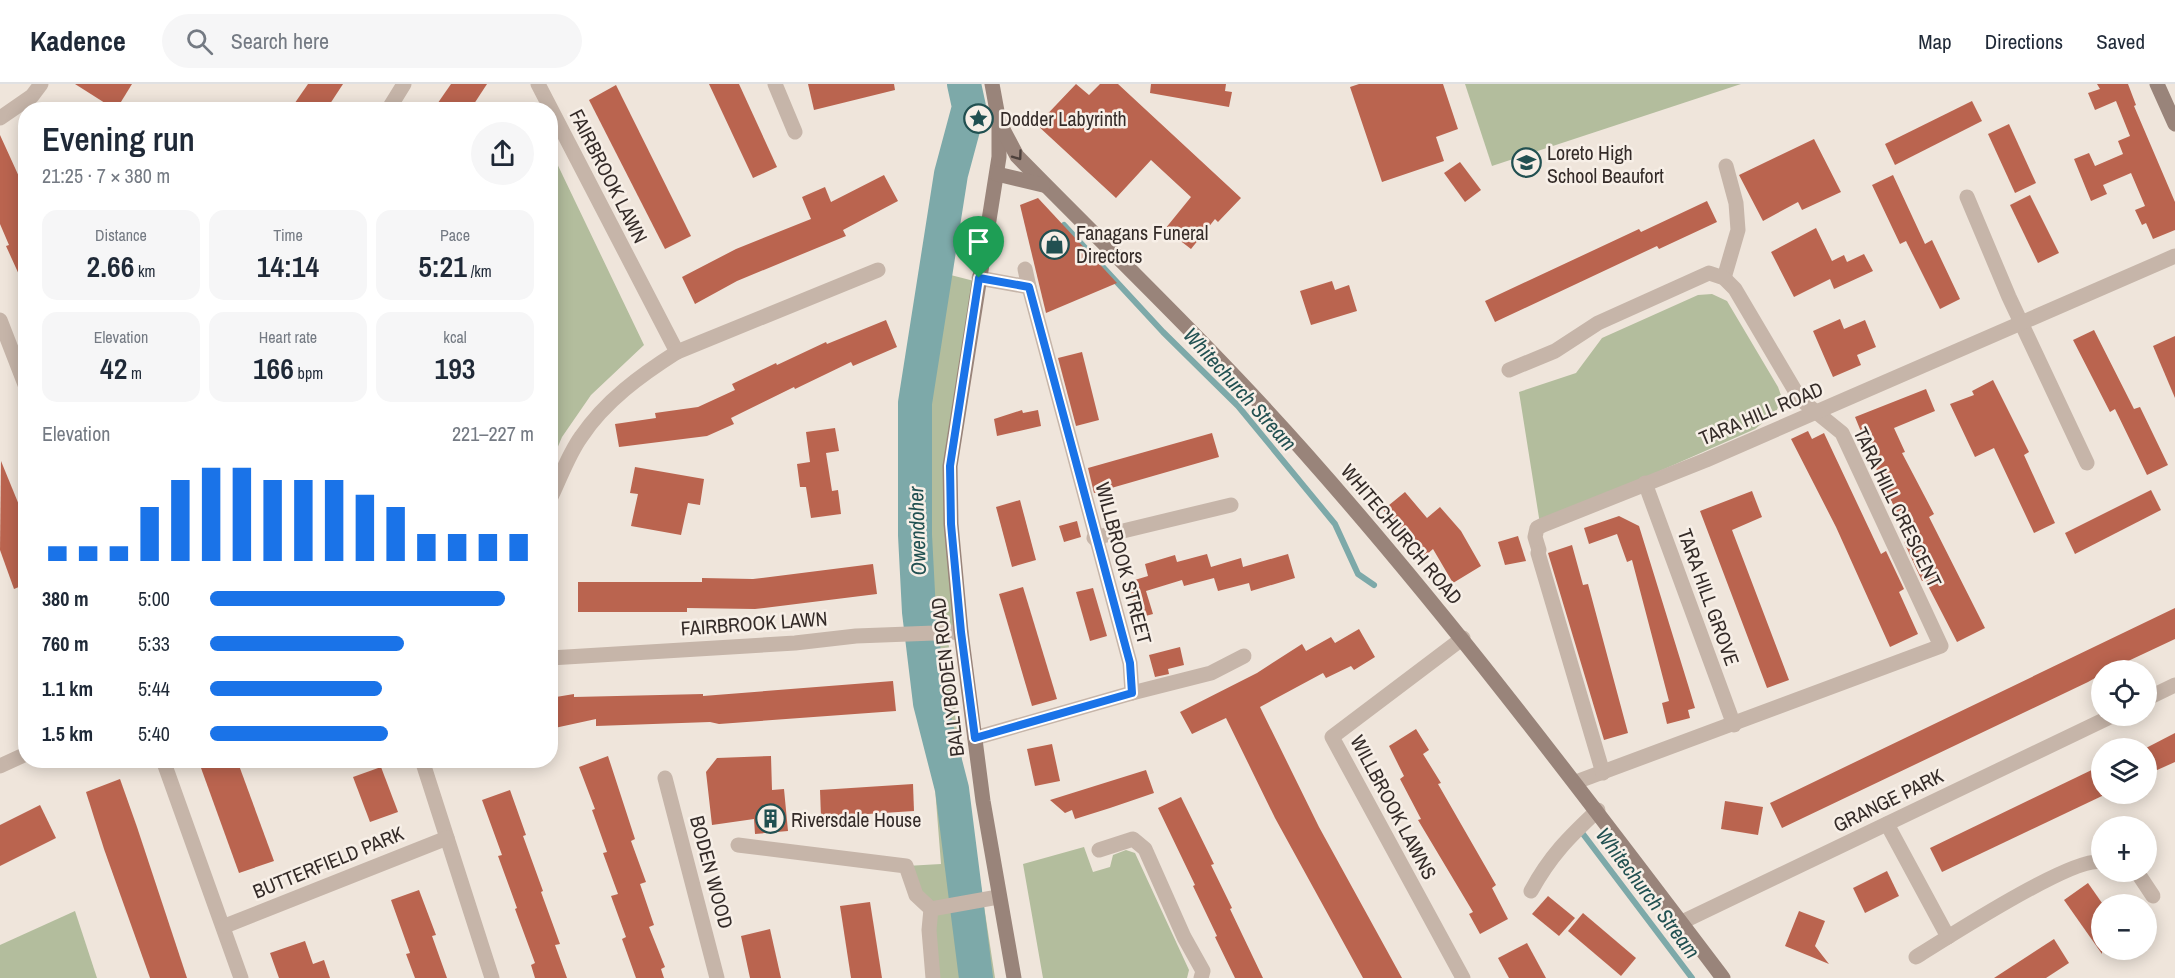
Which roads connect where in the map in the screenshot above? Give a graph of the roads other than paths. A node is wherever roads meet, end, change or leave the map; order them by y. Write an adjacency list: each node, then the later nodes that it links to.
1 (41, 84): 7 (street)
2 (404, 84): 8 (street)
3 (538, 84): 9 (street, FAIRBROOK LAWN)
4 (775, 84): 15 (street)
5 (992, 84): 12 (street)
6 (2157, 84): 14 (street)
7 (23, 102)
8 (393, 102)
9 (547, 102)
10 (18, 106): 11 (street)
11 (0, 118)
12 (999, 122): 17 (street, BALLYBODEN ROAD); 18 (street, WHITECHURCH ROAD, one-way to 18)
13 (558, 123): 28 (street, FAIRBROOK LAWN)
14 (2175, 124)
15 (795, 132)
16 (1726, 166): 24 (street)
17 (997, 174): 18 (street); 23 (street, BALLYBODEN ROAD)
18 (1043, 185): 38 (street, WHITECHURCH ROAD)
19 (1967, 198): 27 (street)
20 (2175, 256): 27 (street, TARA HILL ROAD)
21 (1025, 269): 25 (street, WILLBROOK STREET)
22 (878, 270): 28 (street)
23 (979, 278): 25 (street); 37 (street, BALLYBODEN ROAD)
24 (1724, 278): 30 (street); 31 (street, TARA HILL CRESCENT)
25 (1029, 287): 36 (street, WILLBROOK STREET)
26 (0, 320): 29 (street)
27 (2020, 323): 31 (street, TARA HILL ROAD); 32 (street)
28 (677, 352): 33 (street)
29 (18, 366)
30 (1509, 370)
31 (1816, 412): 34 (street, TARA HILL ROAD); 44 (street, TARA HILL CRESCENT)
32 (2087, 463)
33 (558, 483)
34 (1644, 483): 44 (street, TARA HILL GROVE); 51 (street, TARA HILL ROAD)
35 (1231, 505): 36 (street)
36 (1094, 538): 42 (street, WILLBROOK STREET)
37 (961, 632): 40 (street, FAIRBROOK LAWN); 46 (street, BALLYBODEN ROAD)
38 (1463, 638): 53 (street, WHITECHURCH ROAD); 73 (street, WILLBROOK LAWNS)
39 (1244, 656): 42 (street)
40 (558, 658)
41 (2175, 685): 43 (street)
42 (1132, 693): 46 (street)
43 (2157, 694)
44 (1734, 725): 51 (street)
45 (2091, 726): 55 (street, GRANGE PARK)
46 (975, 738): 61 (street, BALLYBODEN ROAD)
47 (18, 758): 48 (street)
48 (0, 766)
49 (166, 768): 64 (street)
50 (425, 768): 56 (street)
51 (1603, 773): 53 (street)
52 (665, 778): 69 (street, BODEN WOOD)
53 (1576, 782): 54 (street, WHITECHURCH ROAD)
54 (1598, 810): 60 (street); 63 (street, WHITECHURCH ROAD)
55 (1887, 824): 63 (street, GRANGE PARK); 65 (street)
56 (447, 838): 64 (street, BUTTERFIELD PARK); 68 (street)
57 (738, 845): 62 (street)
58 (1099, 850): 72 (street)
59 (2091, 862): 65 (street)
60 (1531, 891)
61 (998, 897): 62 (street); 71 (street, BALLYBODEN ROAD)
62 (931, 909): 70 (street)
63 (1682, 922): 74 (street, WHITECHURCH ROAD)
64 (225, 926): 67 (street)
65 (1948, 937): 66 (street)
66 (1916, 957)
67 (241, 978)
68 (492, 978)
69 (717, 978)
70 (933, 978)
71 (1014, 978)
72 (1201, 978)
73 (1463, 978)
74 (1723, 978)

